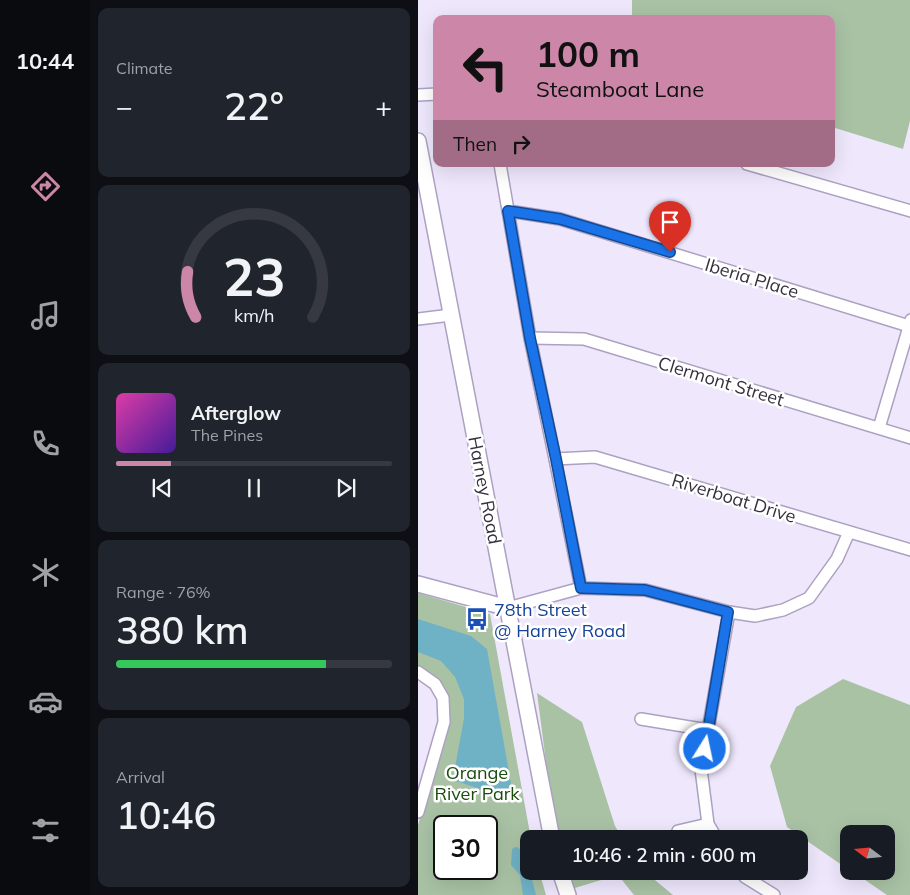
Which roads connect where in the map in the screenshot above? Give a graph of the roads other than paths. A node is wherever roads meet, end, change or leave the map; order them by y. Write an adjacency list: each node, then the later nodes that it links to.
1 (433, 94): 2 (street)
2 (418, 95)
3 (418, 142): 8 (street, Harney Road)
4 (501, 167): 6 (street)
5 (758, 167): 7 (street)
6 (508, 211): 10 (street, Iberia Place); 11 (street)
7 (910, 211)
8 (452, 316): 9 (street); 19 (street, Harney Road)
9 (418, 319)
10 (910, 323): 12 (street)
11 (530, 338): 12 (street, Clermont Street); 14 (street)
12 (878, 428): 13 (street, Clermont Street)
13 (910, 438)
14 (556, 459): 15 (street, Riverboat Drive); 18 (street)
15 (849, 532): 16 (street, Riverboat Drive); 20 (street)
16 (910, 550)
17 (418, 584): 19 (street)
18 (581, 588): 19 (street); 20 (street)
19 (508, 608): 26 (street, Harney Road)
20 (728, 612): 23 (street)
21 (418, 672): 24 (street)
22 (641, 719): 23 (street)
23 (708, 730): 25 (street)
24 (418, 812)
25 (708, 824): 27 (street); 28 (street)
26 (550, 830)
27 (682, 830)
28 (712, 830)
29 (563, 880): 31 (street)
30 (751, 880): 32 (street)
31 (568, 895)
32 (774, 895)

